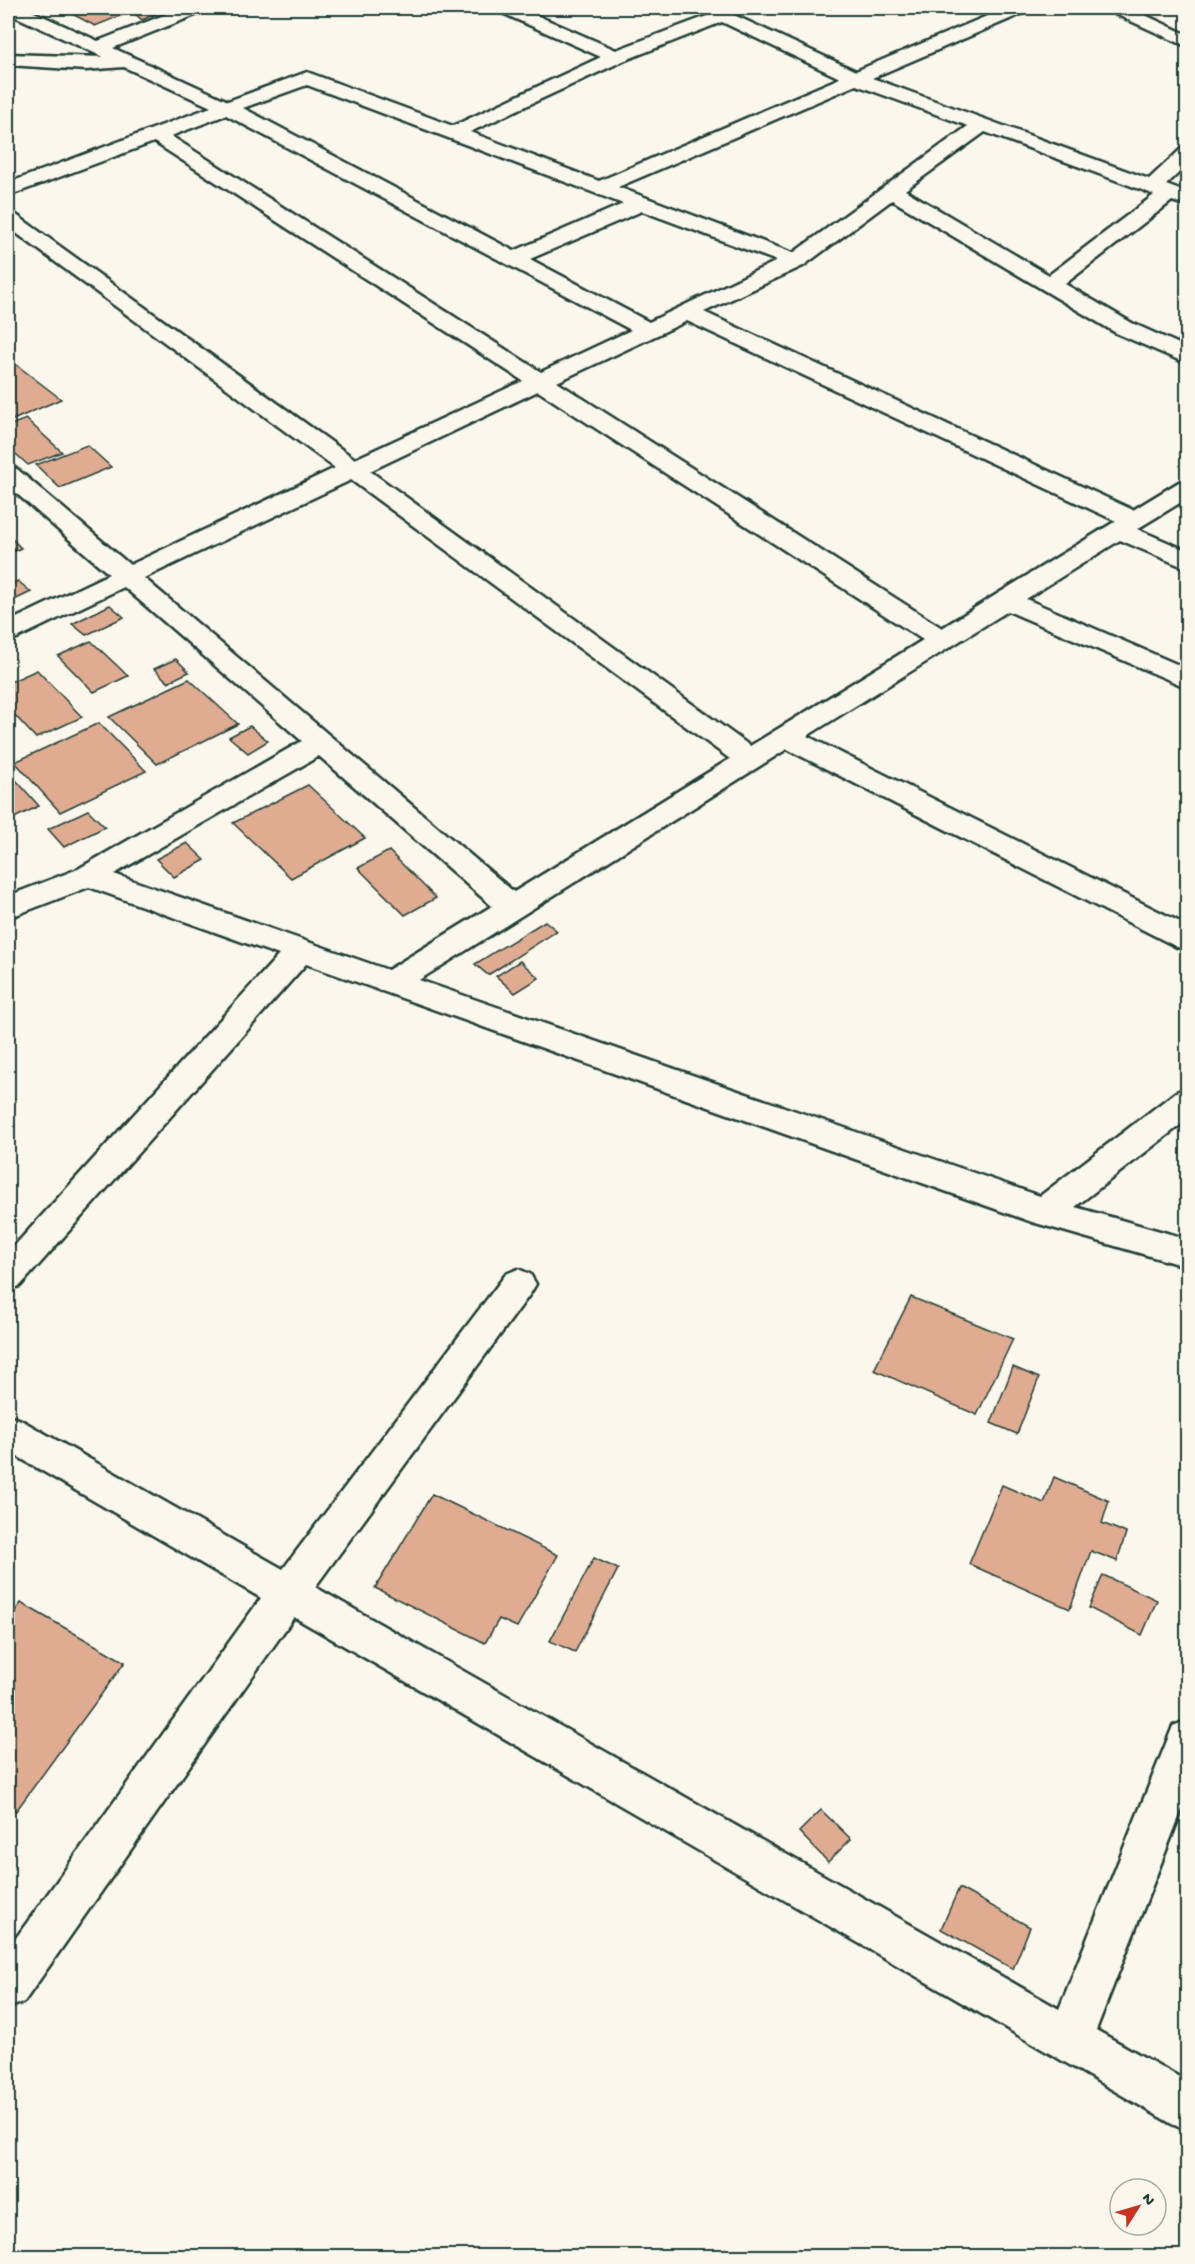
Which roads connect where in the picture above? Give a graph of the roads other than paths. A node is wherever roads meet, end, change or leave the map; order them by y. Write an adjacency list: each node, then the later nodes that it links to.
1 (11, 8): 7 (street)
2 (198, 8): 7 (street)
3 (506, 8): 8 (street)
4 (1020, 8): 11 (street)
5 (1117, 8): 6 (street)
6 (1188, 42)
7 (98, 48): 10 (street)
8 (616, 57): 11 (street); 14 (street)
9 (8, 60): 10 (street)
10 (126, 62): 12 (street)
11 (857, 79): 13 (street); 17 (street)
12 (228, 108): 14 (street); 15 (street); 23 (street)
13 (982, 125): 19 (street); 20 (street)
14 (453, 133): 17 (street)
15 (156, 135): 18 (street); 29 (street)
16 (1188, 153): 20 (street)
17 (599, 188): 21 (street)
18 (8, 190)
19 (892, 191): 24 (street); 25 (street)
20 (1170, 193): 25 (street)
21 (642, 203): 23 (street); 24 (street)
22 (8, 218): 30 (street)
23 (513, 259): 27 (street)
24 (795, 261): 26 (street)
25 (1050, 285): 28 (street)
26 (686, 312): 27 (street); 33 (street)
27 (648, 330): 29 (street)
28 (1188, 357)
29 (540, 381): 30 (street); 38 (street)
30 (353, 469): 35 (street); 42 (street)
31 (8, 474): 35 (street)
32 (1188, 487): 33 (street)
33 (1126, 525): 34 (street); 36 (street)
34 (1188, 561)
35 (126, 576): 37 (street); 41 (street)
36 (1006, 600): 38 (street); 39 (street)
37 (8, 632)
38 (942, 640): 40 (street)
39 (1188, 679)
40 (786, 737): 42 (street); 46 (street)
41 (321, 742): 43 (street); 45 (street)
42 (749, 759): 45 (street)
43 (88, 876): 44 (street); 47 (street)
44 (8, 907)
45 (513, 907): 48 (street)
46 (1188, 939)
47 (300, 951): 48 (street); 52 (street)
48 (392, 982): 50 (street)
49 (1188, 1101): 50 (street)
50 (1044, 1212): 51 (street)
51 (1188, 1253)
52 (8, 1276)
53 (518, 1284): 55 (street)
54 (8, 1432): 55 (street)
55 (288, 1593): 57 (street); 58 (street)
56 (1188, 1740): 58 (street)
57 (8, 1986)
58 (1069, 2040): 59 (street)
59 (1188, 2108)

